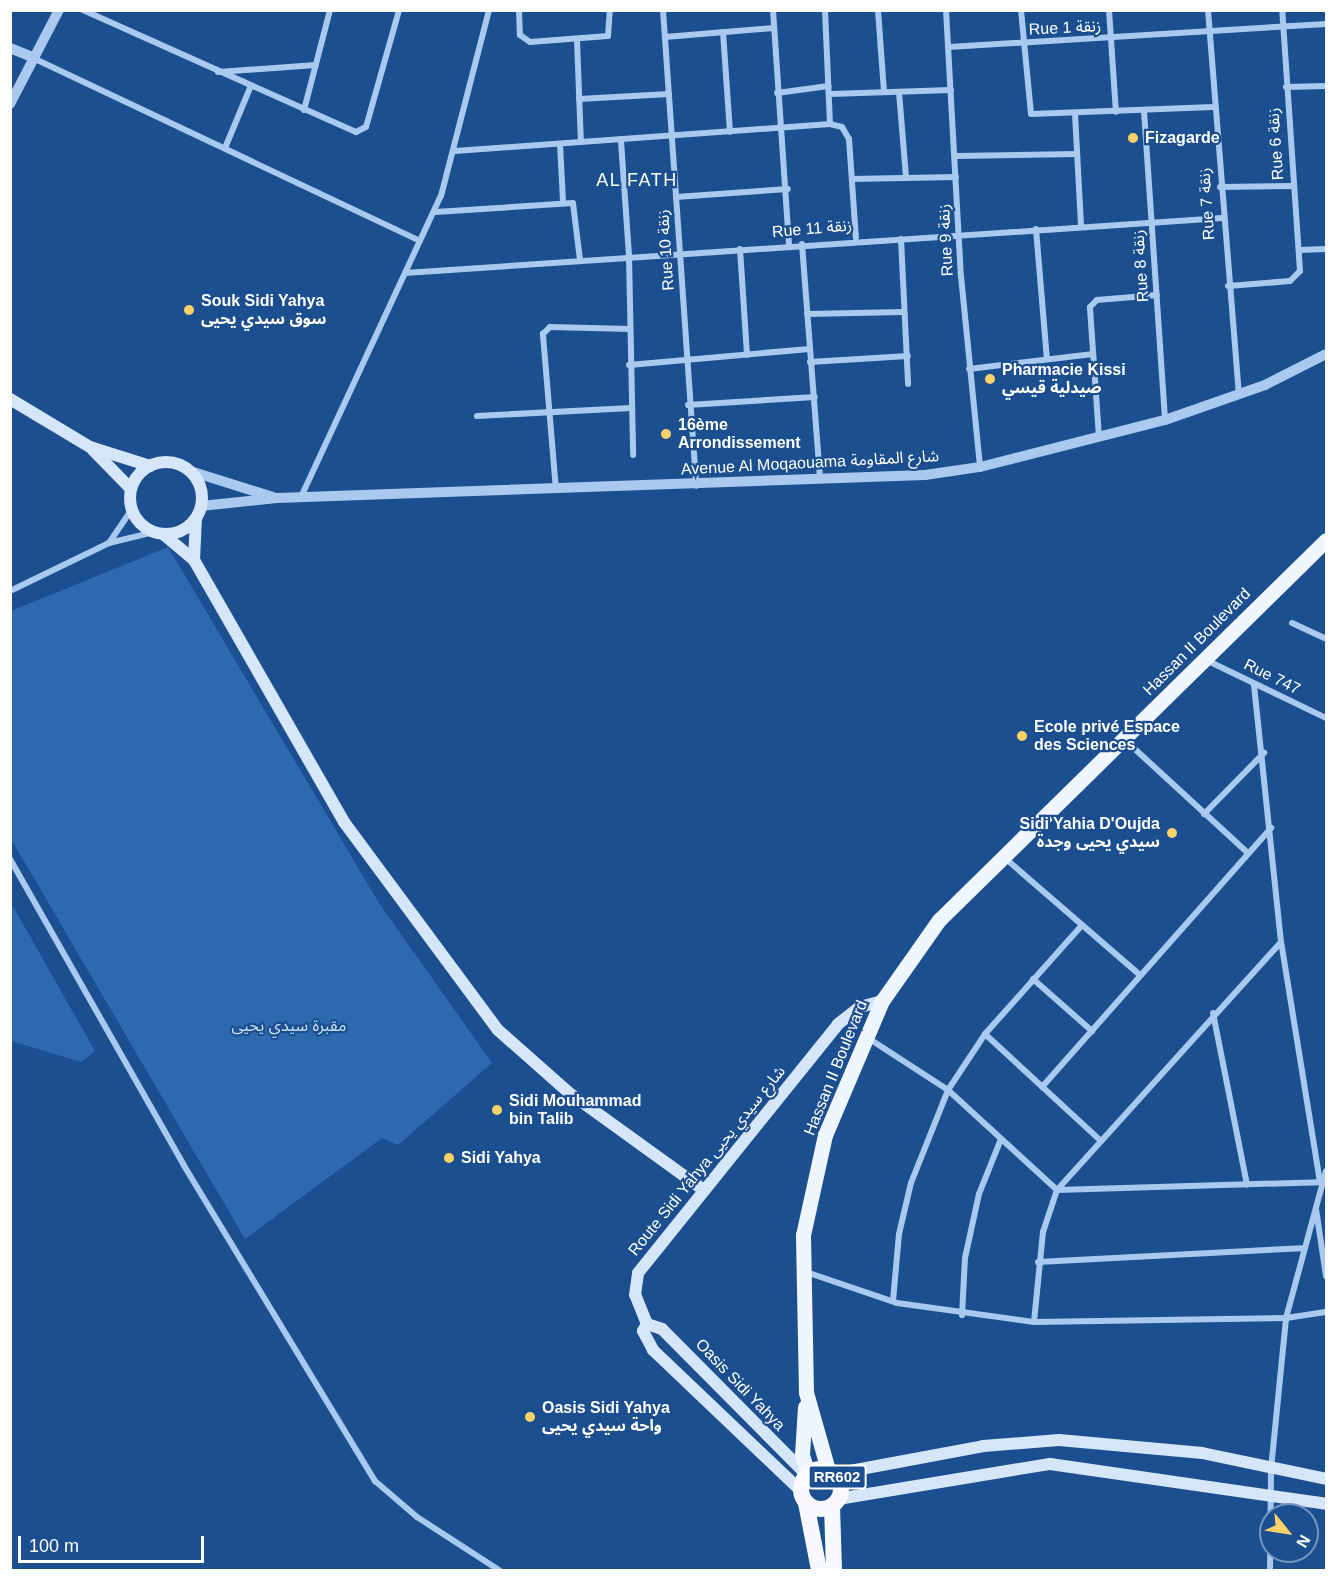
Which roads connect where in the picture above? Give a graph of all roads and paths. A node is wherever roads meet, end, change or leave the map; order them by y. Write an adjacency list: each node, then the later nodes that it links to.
1 (59, 10): 28 (street)
2 (83, 10): 30 (street)
3 (330, 10): 29 (street)
4 (399, 10): 46 (street)
5 (489, 10): 58 (street)
6 (519, 10): 24 (street)
7 (610, 10): 24 (street)
8 (663, 10): 22 (street, Rue 10 زنقة)
9 (773, 10): 18 (street)
10 (825, 10): 33 (street)
11 (878, 10): 38 (street)
12 (946, 10): 26 (street, Rue 9 زنقة)
13 (1021, 10): 25 (street)
14 (1109, 10): 23 (street)
15 (1208, 10): 21 (street, Rue 7 زنقة)
16 (1282, 10): 19 (street, Rue 6 زنقة)
17 (1326, 24): 19 (street, Rue 1 زنقة)
18 (774, 27): 20 (street); 40 (street)
19 (1282, 27): 21 (street, Rue 1 زنقة); 35 (street, Rue 6 زنقة)
20 (723, 32): 22 (street); 52 (street)
21 (1208, 33): 23 (street, Rue 1 زنقة); 45 (street, Rue 7 زنقة)
22 (665, 37): 41 (street, Rue 10 زنقة)
23 (1111, 38): 25 (street, Rue 1 زنقة); 48 (street)
24 (577, 40): 43 (street)
25 (1023, 44): 26 (street, Rue 1 زنقة); 49 (street)
26 (949, 47): 37 (street, Rue 9 زنقة)
27 (10, 48): 28 (street)
28 (32, 57): 32 (street); 57 (street)
29 (316, 65): 30 (street); 46 (street)
30 (215, 72): 36 (street)
31 (10, 73): 32 (street)
32 (22, 79): 44 (street)
33 (829, 86): 40 (street); 42 (street)
34 (1326, 86): 35 (street)
35 (1286, 87): 64 (street, Rue 6 زنقة)
36 (250, 88): 46 (street); 57 (street)
37 (951, 90): 39 (street); 60 (street, Rue 9 زنقة)
38 (884, 92): 39 (street); 42 (street)
39 (899, 92): 62 (street)
40 (777, 93): 51 (street)
41 (669, 94): 43 (street); 53 (street, Rue 10 زنقة)
42 (830, 94): 50 (street)
43 (579, 99): 55 (street)
44 (10, 104)
45 (1213, 107): 47 (street); 65 (street, Rue 7 زنقة)
46 (304, 110)
47 (1144, 111): 48 (street); 71 (street, Rue 8 زنقة)
48 (1116, 112): 49 (street)
49 (1075, 114): 59 (street)
50 (830, 123): 51 (street); 63 (street)
51 (780, 124): 52 (street); 66 (street)
52 (730, 132): 53 (street)
53 (672, 138): 54 (street); 67 (street, Rue 10 زنقة)
54 (621, 141): 55 (street); 84 (street)
55 (581, 142): 56 (street)
56 (560, 144): 58 (street); 68 (street)
57 (225, 148): 77 (street)
58 (455, 151): 69 (street)
59 (1077, 154): 60 (street); 72 (street)
60 (956, 156): 61 (street, Rue 9 زنقة)
61 (956, 177): 62 (street); 74 (street, Rue 9 زنقة)
62 (906, 178): 63 (street)
63 (852, 179): 75 (street)
64 (1292, 186): 65 (street); 82 (street, Rue 6 زنقة)
65 (1220, 188): 70 (street, Rue 7 زنقة)
66 (788, 189): 67 (street); 79 (street)
67 (676, 197): 83 (street, Rue 10 زنقة)
68 (563, 202): 69 (street); 85 (street)
69 (435, 212): 77 (street)
70 (1222, 218): 71 (street, Rue 11 زنقة); 87 (street, Rue 7 زنقة)
71 (1151, 222): 72 (street, Rue 11 زنقة); 88 (street, Rue 8 زنقة)
72 (1081, 226): 73 (street, Rue 11 زنقة)
73 (1036, 229): 74 (street, Rue 11 زنقة); 97 (street)
74 (958, 233): 76 (street, Rue 11 زنقة); 101 (street, Rue 9 زنقة)
75 (856, 238): 76 (street, Rue 11 زنقة); 78 (street, Rue 11 زنقة)
76 (901, 239): 89 (street)
77 (420, 241): 86 (street)
78 (802, 244): 79 (street, Rue 11 زنقة); 90 (street)
79 (789, 246): 80 (street, Rue 11 زنقة)
80 (740, 249): 83 (street, Rue 11 زنقة); 95 (street)
81 (1326, 249): 82 (street)
82 (1299, 250): 87 (street, Rue 6 زنقة)
83 (680, 252): 84 (street, Rue 11 زنقة); 98 (street, Rue 10 زنقة)
84 (629, 256): 85 (street, Rue 11 زنقة); 91 (street)
85 (580, 260): 86 (street, Rue 11 زنقة)
86 (405, 273): 121 (street)
87 (1228, 286): 103 (street, Rue 7 زنقة)
88 (1157, 295): 93 (street); 110 (street, Rue 8 زنقة)
89 (904, 312): 90 (street); 96 (street)
90 (807, 314): 92 (street)
91 (630, 329): 100 (street); 108 (street)
92 (809, 349): 95 (street); 99 (street)
93 (1093, 354): 97 (street); 111 (street)
94 (1326, 354): 103 (street, Avenue Al Moqaouama شارع المقاومة)
95 (747, 355): 98 (street)
96 (908, 356): 99 (street); 102 (street)
97 (1047, 359): 101 (street)
98 (686, 361): 100 (street); 106 (street, Rue 10 زنقة)
99 (810, 362): 104 (street)
100 (629, 365): 107 (street)
101 (969, 369): 115 (street, Rue 9 زنقة)
102 (908, 384)
103 (1239, 395): 110 (street, Avenue Al Moqaouama شارع المقاومة)
104 (814, 397): 106 (street); 117 (street)
105 (10, 399): 112 (main road)
106 (688, 405): 118 (street, Rue 10 زنقة)
107 (631, 408): 108 (street); 113 (street)
108 (549, 412): 109 (street); 120 (street)
109 (477, 416)
110 (1165, 420): 111 (street, Avenue Al Moqaouama شارع المقاومة)
111 (1100, 437): 115 (street, Avenue Al Moqaouama شارع المقاومة)
112 (90, 447): 114 (main road); 119 (main road)
113 (633, 455)
114 (150, 466): 116 (main road); 119 (main road)
115 (980, 467): 117 (street, Avenue Al Moqaouama شارع المقاومة)
116 (190, 471): 122 (street, Avenue Al Moqaouama شارع المقاومة); 123 (main road)
117 (820, 481): 118 (street, Avenue Al Moqaouama شارع المقاومة)
118 (696, 487): 120 (street, Avenue Al Moqaouama شارع المقاومة)
119 (131, 489): 124 (main road)
120 (556, 490): 121 (street, Avenue Al Moqaouama شارع المقاومة)
121 (301, 497): 122 (street, Avenue Al Moqaouama شارع المقاومة)
122 (277, 498): 123 (street, Avenue Al Moqaouama شارع المقاومة)
123 (201, 506): 125 (main road)
124 (132, 508): 126 (main road); 128 (street)
125 (196, 518): 126 (main road); 129 (main road)
126 (158, 533): 128 (street); 129 (main road)
127 (1326, 540): 133 (main road, Hassan II Boulevard)
128 (109, 543): 130 (street)
129 (195, 561): 160 (main road)
130 (10, 591)
131 (1292, 623): 132 (street)
132 (1326, 639)
133 (1206, 660): 134 (street, Rue 747); 137 (main road, Hassan II Boulevard)
134 (1254, 683): 135 (street, Rue 747); 138 (street)
135 (1326, 718): 136 (street)
136 (1326, 726)
137 (1124, 740): 139 (street); 143 (main road, Hassan II Boulevard)
138 (1264, 753): 139 (street); 140 (street)
139 (1204, 813): 141 (street)
140 (1271, 828): 141 (street); 145 (street)
141 (1248, 853): 146 (street)
142 (10, 859): 184 (street)
143 (1006, 859): 144 (street); 148 (main road, Hassan II Boulevard)
144 (1082, 925): 146 (street); 147 (street)
145 (1281, 942): 149 (street); 158 (street)
146 (1140, 975): 150 (street)
147 (1033, 979): 150 (street); 151 (street)
148 (882, 1001): 152 (main road, Hassan II Boulevard); 160 (main road, Route Sidi Yahya شارع سيدي يحيى)
149 (1213, 1013): 156 (street); 159 (street)
150 (1092, 1031): 153 (street)
151 (985, 1034): 153 (street); 154 (street)
152 (864, 1036): 154 (street); 165 (main road, Hassan II Boulevard)
153 (1042, 1087): 156 (street)
154 (948, 1090): 155 (street); 167 (street)
155 (1001, 1139): 161 (street); 169 (street)
156 (1101, 1141): 161 (street)
157 (1326, 1171): 158 (street)
158 (1320, 1182): 159 (street); 162 (street)
159 (1247, 1185): 161 (street)
160 (704, 1190): 172 (main road, Route Sidi Yahya شارع سيدي يحيى / RR602)
161 (1056, 1190): 164 (street)
162 (1316, 1209): 163 (street); 166 (street)
163 (1302, 1248): 164 (street); 170 (street)
164 (1038, 1262): 171 (street)
165 (801, 1270): 167 (street); 173 (main road, Hassan II Boulevard)
166 (1326, 1276)
167 (893, 1301): 169 (street)
168 (1326, 1312): 170 (street)
169 (962, 1316): 171 (street)
170 (1286, 1318): 171 (street); 176 (street)
171 (1034, 1322)
172 (647, 1324): 174 (main road, Oasis Sidi Yahya / RR602); 175 (main road, Route Sidi Yahya شارع سيدي يحيى / RR602)
173 (806, 1392): 177 (main road, Hassan II Boulevard); 178 (main road, Hassan II Boulevard)
174 (756, 1426): 175 (main road); 178 (main road, Oasis Sidi Yahya / RR602)
175 (747, 1440): 181 (main road, Route Sidi Yahya شارع سيدي يحيى / RR602)
176 (1270, 1468): 177 (main road); 179 (main road); 180 (street)
177 (831, 1472): 178 (highway, RR602); 182 (highway, RR602)
178 (807, 1474): 181 (highway, RR602)
179 (1326, 1479)
180 (1270, 1493): 182 (main road); 183 (main road); 187 (street)
181 (804, 1497): 182 (highway, RR602); 185 (highway, RR602)
182 (835, 1502): 186 (highway, RR602)
183 (1326, 1504)
184 (499, 1570)
185 (819, 1570)
186 (834, 1570)
187 (1270, 1570)

